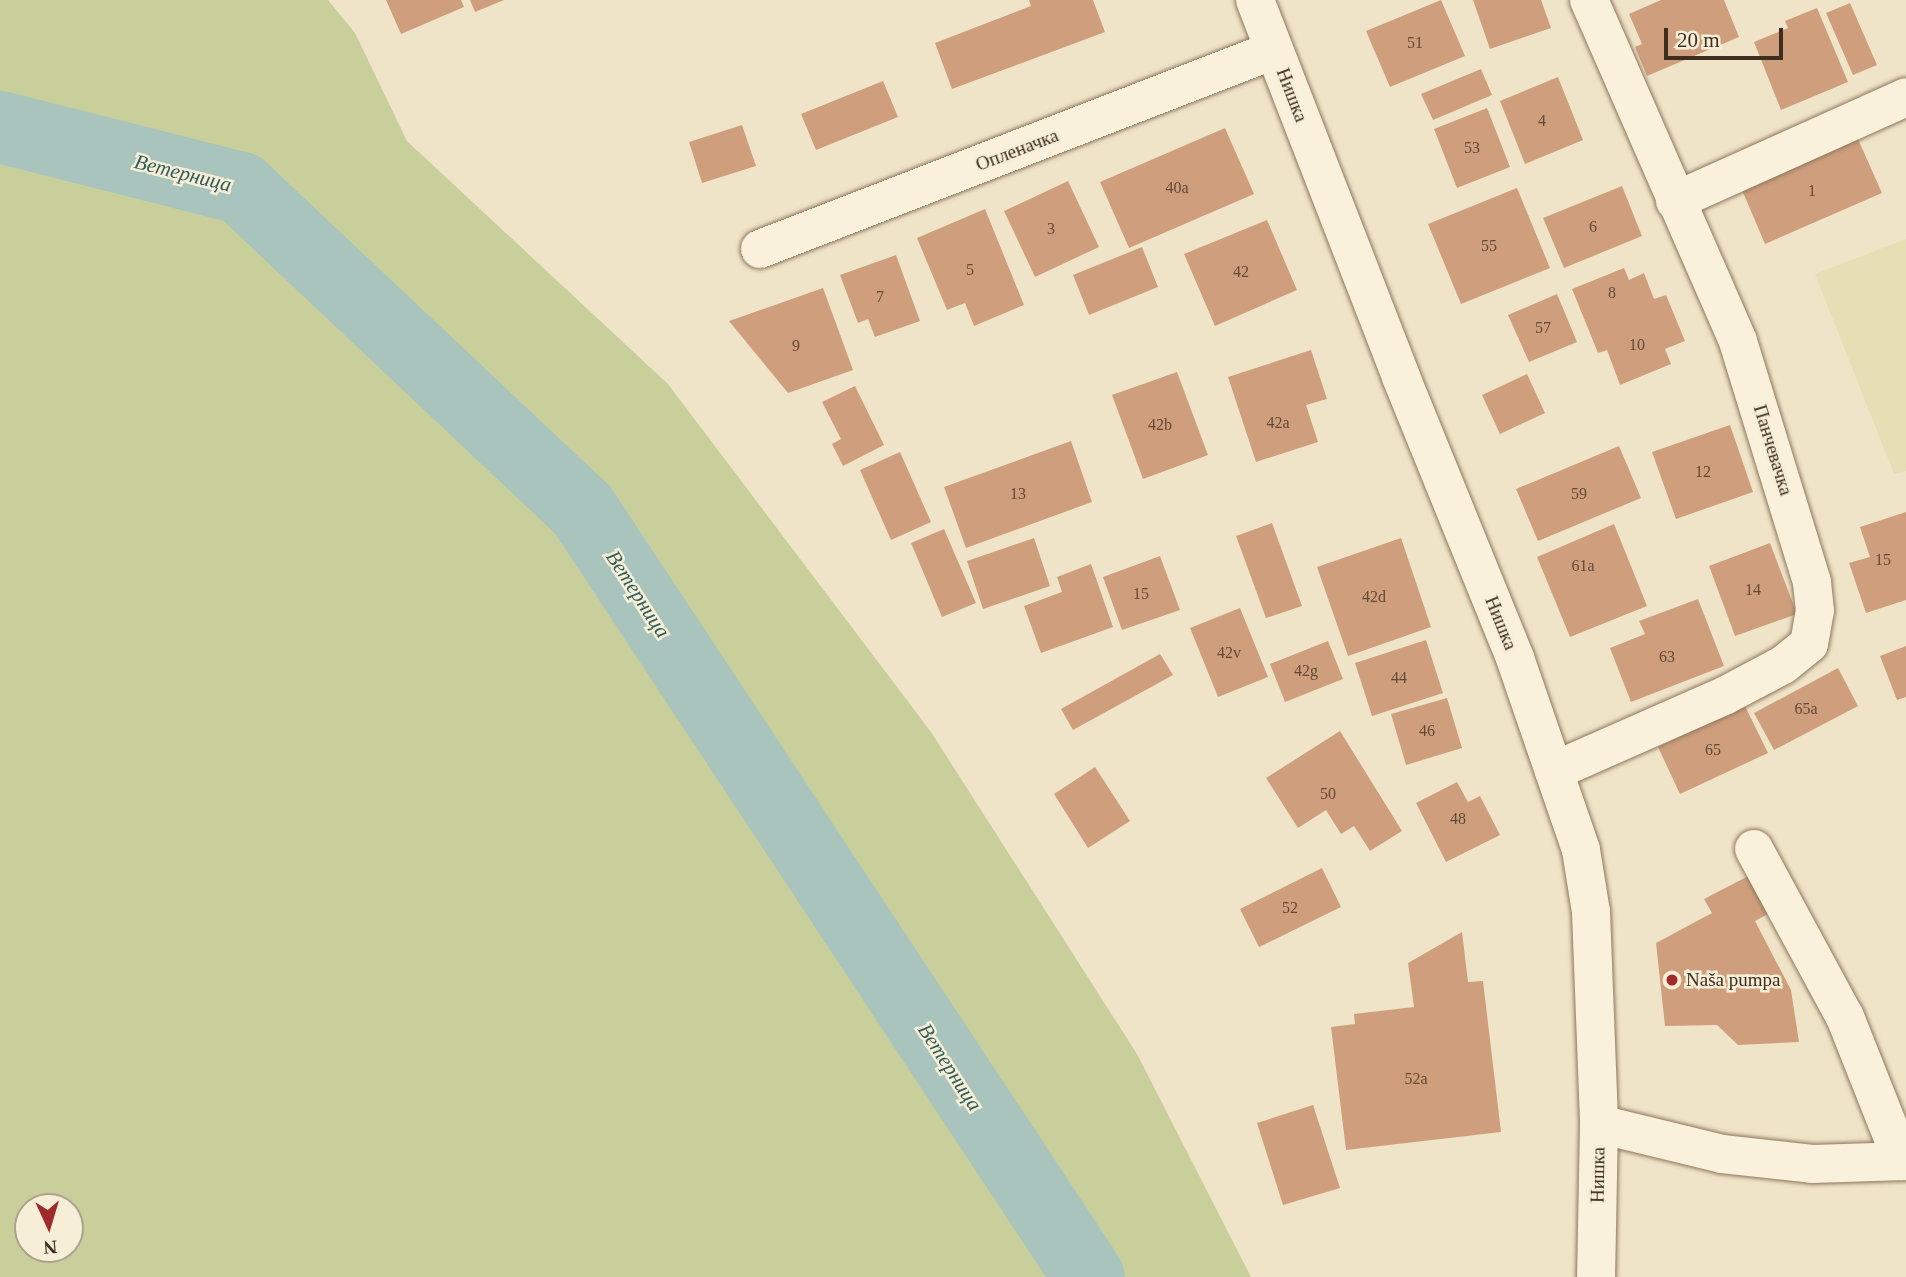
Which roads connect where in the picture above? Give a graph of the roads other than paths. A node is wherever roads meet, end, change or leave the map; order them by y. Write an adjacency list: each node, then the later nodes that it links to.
1 (1255, 0): 3 (street, Нишка)
2 (1589, 0): 5 (street, Панчевачка)
3 (1274, 50): 6 (street, Опленачка); 7 (street, Нишка)
4 (1906, 97): 5 (street)
5 (1675, 201): 7 (street, Панчевачка)
6 (760, 249)
7 (1554, 771): 9 (street, Нишка)
8 (1754, 849): 10 (street)
9 (1599, 1124): 10 (street); 11 (street, Нишка)
10 (1904, 1161)
11 (1596, 1277)

